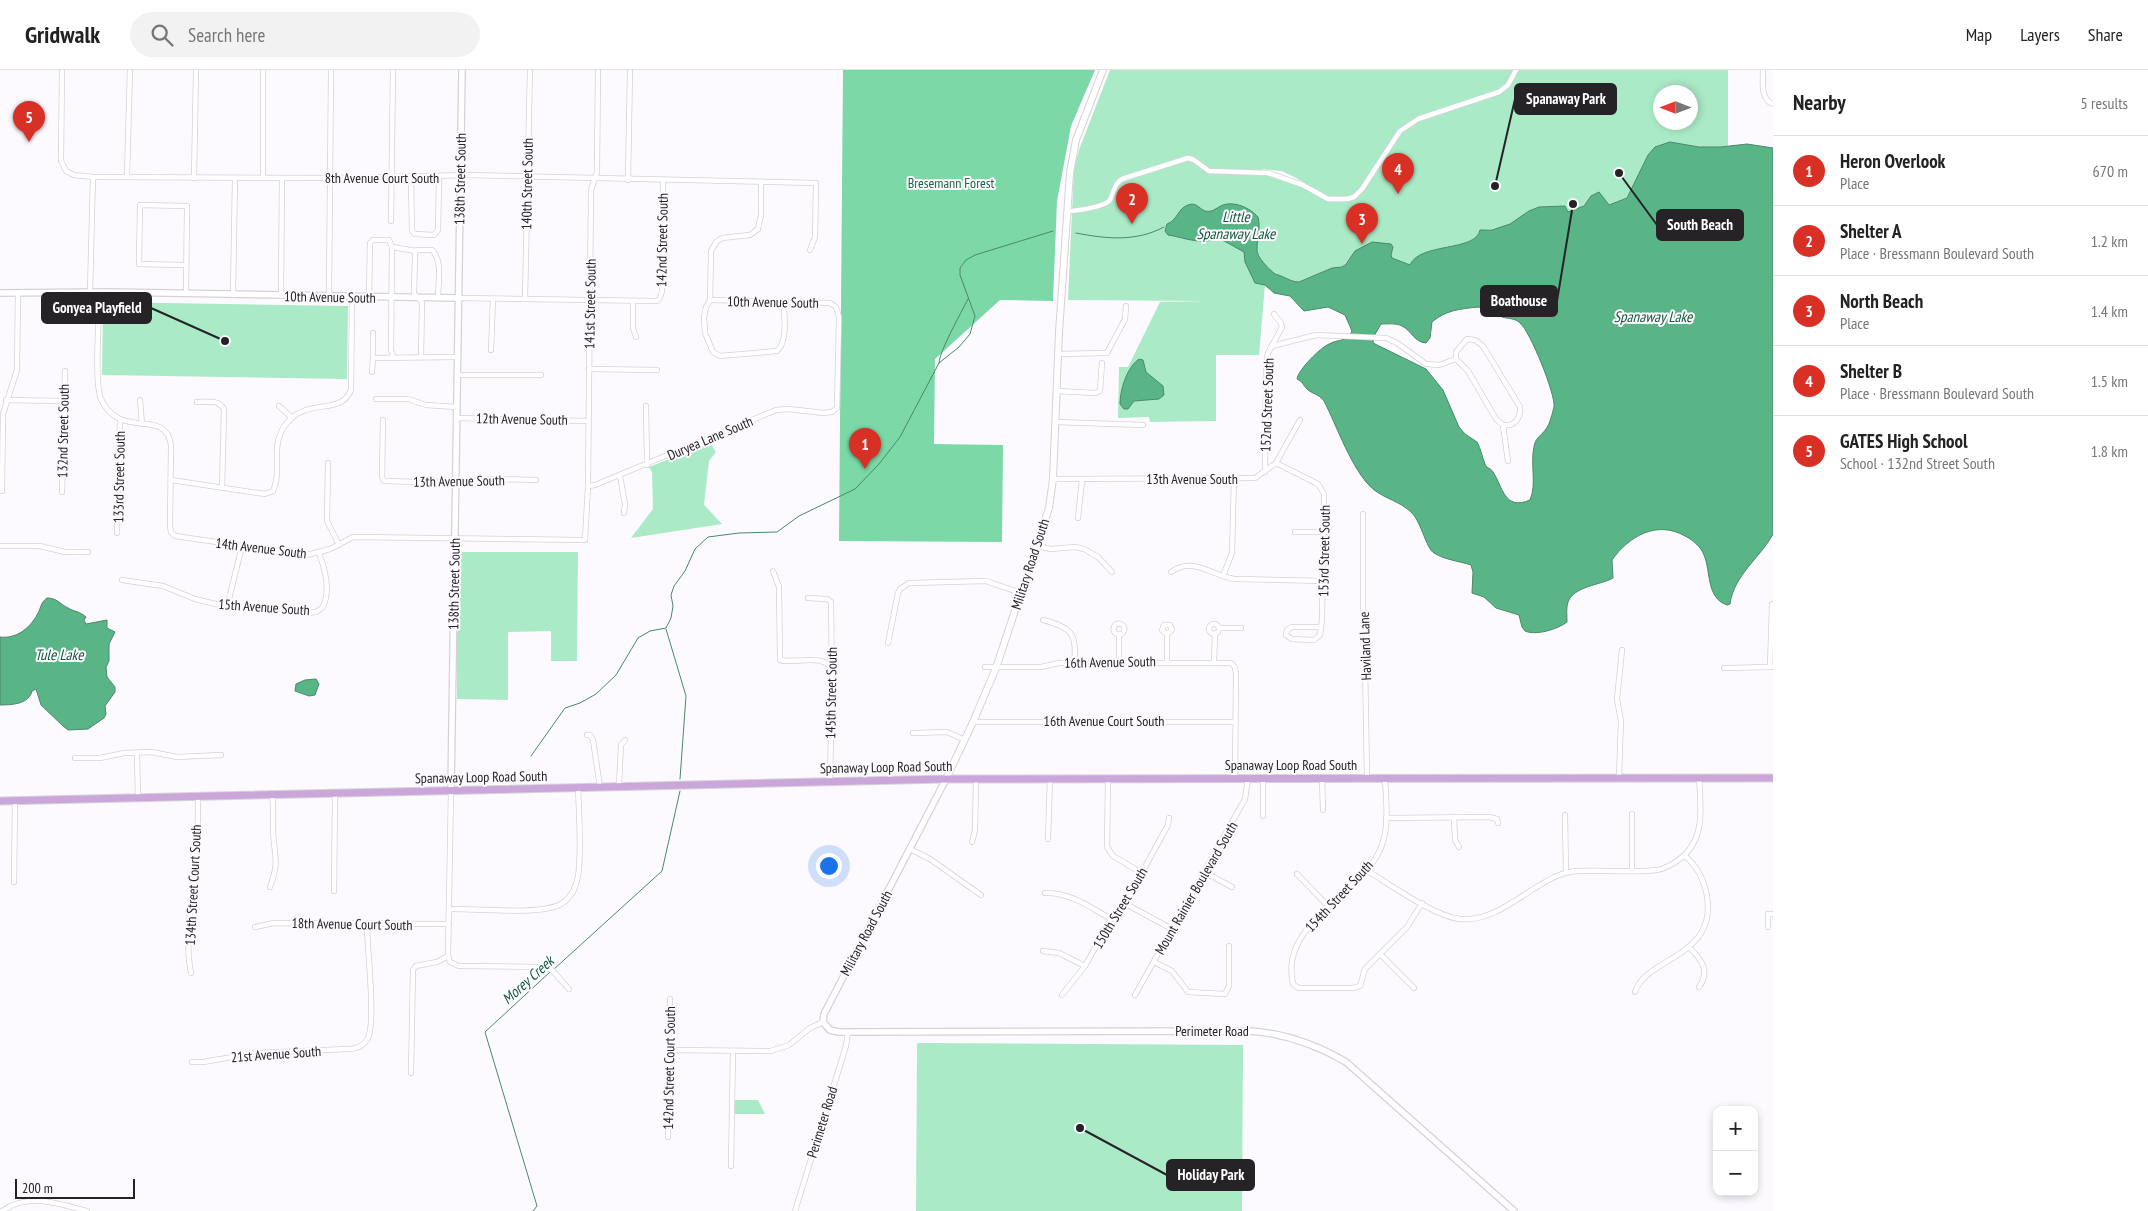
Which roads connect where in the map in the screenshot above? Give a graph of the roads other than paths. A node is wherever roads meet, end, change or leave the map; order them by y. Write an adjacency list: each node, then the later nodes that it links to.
1 (62, 70): 15 (street, 8th Avenue Court South)
2 (130, 70): 16 (street)
3 (196, 70): 20 (street)
4 (262, 70): 22 (street)
5 (331, 70): 24 (street)
6 (393, 70): 25 (street)
7 (462, 70): 18 (street, 138th Street South)
8 (530, 70): 19 (street, 140th Street South)
9 (598, 70): 27 (street, 141st Street South)
10 (630, 70): 28 (street)
11 (1103, 70): 31 (main road, Military Road South)
12 (1516, 70): 31 (street)
13 (1763, 70): 14 (street)
14 (1773, 104)
15 (93, 177): 16 (street, 8th Avenue Court South); 37 (street)
16 (127, 177): 20 (street, 8th Avenue Court South)
17 (439, 177): 18 (street, 8th Avenue Court South); 26 (street, 8th Avenue Court South); 26 (street)
18 (460, 177): 19 (street, 8th Avenue Court South); 50 (street, 138th Street South)
19 (528, 177): 27 (street, 8th Avenue Court South); 52 (street, 140th Street South)
20 (194, 178): 21 (street, 8th Avenue Court South)
21 (235, 178): 22 (street, 8th Avenue Court South); 42 (street)
22 (263, 178): 23 (street, 8th Avenue Court South)
23 (282, 178): 24 (street, 8th Avenue Court South); 43 (street)
24 (330, 178): 25 (street, 8th Avenue Court South); 44 (street)
25 (392, 178): 26 (street, 8th Avenue Court South); 32 (street)
26 (411, 178)
27 (594, 180): 28 (street, 8th Avenue Court South); 53 (street, 141st Street South)
28 (628, 180): 29 (street, 8th Avenue Court South)
29 (663, 180): 30 (street, 8th Avenue Court South); 54 (street, 142nd Street South)
30 (760, 182): 34 (street, 8th Avenue Court South); 55 (street)
31 (1067, 211): 64 (main road, Military Road South)
32 (392, 221)
33 (392, 245): 35 (street); 46 (street); 47 (street)
34 (810, 250)
35 (416, 251): 48 (street); 49 (street)
36 (186, 266): 36 (street); 41 (street)
37 (90, 292): 38 (street, 10th Avenue South); 39 (street, 10th Avenue South)
38 (100, 292): 41 (street, 10th Avenue South); 91 (street)
39 (18, 293): 40 (street, 10th Avenue South); 79 (street)
40 (0, 294)
41 (186, 294): 42 (street, 10th Avenue South)
42 (233, 295): 43 (street, 10th Avenue South)
43 (281, 296): 44 (street, 10th Avenue South)
44 (329, 296): 45 (street, 10th Avenue South)
45 (352, 297): 46 (street, 10th Avenue South); 88 (street)
46 (369, 297): 47 (street, 10th Avenue South)
47 (392, 297): 48 (street, 10th Avenue South); 65 (street)
48 (417, 298): 49 (street, 10th Avenue South); 66 (street)
49 (438, 298): 50 (street, 10th Avenue South)
50 (458, 298): 51 (street, 10th Avenue South); 67 (street, 138th Street South)
51 (493, 299): 52 (street, 10th Avenue South); 63 (street)
52 (525, 299): 53 (street, 10th Avenue South)
53 (590, 299): 56 (street, 10th Avenue South); 71 (street, 141st Street South)
54 (659, 299): 56 (street, 10th Avenue South)
55 (710, 300): 57 (street, 10th Avenue South); 57 (street)
56 (633, 302): 61 (street)
57 (784, 304): 86 (street, 10th Avenue South)
58 (1126, 306): 64 (street)
59 (1274, 314): 62 (street, 152nd Street South)
60 (373, 333): 68 (street)
61 (636, 337)
62 (1272, 346): 69 (street); 101 (street, 152nd Street South)
63 (492, 350)
64 (1059, 354): 77 (main road, Military Road South)
65 (393, 356): 66 (street); 68 (street)
66 (421, 357): 67 (street)
67 (457, 357): 75 (street, 138th Street South)
68 (373, 358): 74 (street)
69 (1456, 359): 96 (street); 96 (street)
70 (1102, 363): 77 (street)
71 (590, 368): 72 (street); 92 (street, 141st Street South)
72 (657, 370)
73 (64, 371): 81 (street, 132nd Street South)
74 (372, 372)
75 (457, 375): 76 (street); 84 (street, 138th Street South)
76 (542, 375)
77 (1057, 391): 93 (main road, Military Road South)
78 (376, 399): 84 (street, 12th Avenue South)
79 (6, 400): 81 (street); 111 (street)
80 (140, 400): 94 (street)
81 (63, 401): 112 (street, 132nd Street South)
82 (197, 402): 110 (street)
83 (279, 406): 88 (street)
84 (456, 406): 87 (street, 138th Street South)
85 (646, 406): 100 (street)
86 (835, 410): 100 (street, Duryea Lane South)
87 (456, 418): 92 (street, 12th Avenue South); 108 (street, 138th Street South)
88 (290, 419): 110 (street)
89 (383, 420): 108 (street, 13th Avenue South)
90 (1300, 420): 98 (street, 13th Avenue South)
91 (120, 421): 94 (street); 118 (street, 133rd Street South)
92 (588, 421): 109 (street, 141st Street South)
93 (1056, 422): 95 (street); 106 (main road, Military Road South)
94 (142, 424): 104 (street)
95 (1143, 425)
96 (1504, 425): 97 (street)
97 (1508, 461)
98 (1276, 462): 101 (street, 13th Avenue South); 117 (street, 153rd Street South)
99 (328, 463): 121 (street)
100 (647, 465): 102 (street, Duryea Lane South)
101 (1265, 472): 103 (street, 13th Avenue South)
102 (620, 476): 109 (street, Duryea Lane South); 113 (street)
103 (1234, 479): 107 (street, 13th Avenue South); 130 (street)
104 (171, 480): 110 (street); 123 (street, 14th Avenue South)
105 (536, 480): 108 (street, 13th Avenue South)
106 (1053, 480): 107 (street, 13th Avenue South); 124 (main road, Military Road South)
107 (1082, 480): 115 (street)
108 (455, 483): 119 (street, 138th Street South)
109 (588, 486): 120 (street, 141st Street South)
110 (222, 488)
111 (2, 491)
112 (62, 492)
113 (624, 513)
114 (1363, 514): 172 (street, Haviland Lane)
115 (1078, 518)
116 (1295, 532): 117 (street)
117 (1325, 532): 132 (street, 153rd Street South)
118 (117, 534)
119 (454, 539): 120 (street, 14th Avenue South); 121 (street, 14th Avenue South); 181 (street, 138th Street South)
120 (586, 539)
121 (339, 545): 126 (street, 14th Avenue South)
122 (0, 546): 125 (street)
123 (242, 546): 126 (street, 14th Avenue South); 136 (street)
124 (1037, 546): 128 (street); 133 (main road, Military Road South)
125 (88, 552)
126 (319, 554): 136 (street, 15th Avenue South)
127 (773, 571): 154 (street)
128 (1112, 572)
129 (1171, 572): 130 (street)
130 (1223, 576): 132 (street)
131 (122, 580): 136 (street, 15th Avenue South)
132 (1323, 581): 138 (street, 153rd Street South)
133 (1021, 593): 144 (street); 152 (main road, Military Road South)
134 (808, 598): 154 (street, 145th Street South)
135 (1772, 604): 151 (street)
136 (226, 607)
137 (1042, 620): 149 (street)
138 (1322, 627): 138 (street, 153rd Street South)
139 (1219, 628): 140 (street); 141 (street); 141 (street)
140 (1241, 628)
141 (1215, 633): 148 (street)
142 (1167, 634): 147 (street)
143 (1119, 635): 146 (street)
144 (888, 644)
145 (1622, 650): 164 (street)
146 (1119, 662): 147 (street, 16th Avenue South); 149 (street, 16th Avenue South)
147 (1167, 662): 148 (street, 16th Avenue South)
148 (1214, 662): 156 (street, 16th Avenue South)
149 (1074, 663): 152 (street, 16th Avenue South)
150 (985, 667): 152 (street, 16th Avenue South)
151 (1772, 667): 153 (street)
152 (996, 668): 155 (main road, Military Road South)
153 (1724, 668)
154 (832, 669): 177 (street, 145th Street South)
155 (973, 722): 156 (street, 16th Avenue Court South); 160 (main road, Military Road South)
156 (1234, 722): 168 (street)
157 (913, 733): 160 (street)
158 (587, 735): 180 (street)
159 (625, 740): 178 (street)
160 (965, 740): 176 (main road, Military Road South)
161 (137, 753): 162 (street); 163 (street); 185 (street)
162 (221, 755)
163 (75, 758)
164 (1619, 777): 173 (main road, Spanaway Loop Road South); 174 (main road, Spanaway Loop Road South)
165 (976, 778): 166 (main road, Spanaway Loop Road South); 176 (main road, Spanaway Loop Road South); 197 (street)
166 (1050, 778): 167 (main road, Spanaway Loop Road South); 196 (street)
167 (1108, 778): 168 (main road, Spanaway Loop Road South); 204 (street)
168 (1235, 778): 169 (main road, Spanaway Loop Road South)
169 (1248, 778): 170 (main road, Spanaway Loop Road South); 203 (street, Mount Rainier Boulevard South)
170 (1263, 778): 171 (main road, Spanaway Loop Road South); 191 (street)
171 (1322, 778): 172 (main road, Spanaway Loop Road South); 188 (street)
172 (1367, 778): 173 (main road, Spanaway Loop Road South)
173 (1385, 778): 193 (street, 154th Street South)
174 (1700, 778): 175 (main road, Spanaway Loop Road South); 200 (street)
175 (1773, 778)
176 (946, 779): 177 (main road, Spanaway Loop Road South); 199 (street, Military Road South)
177 (830, 781): 178 (main road, Spanaway Loop Road South)
178 (619, 786): 180 (main road, Spanaway Loop Road South)
179 (578, 787): 180 (main road, Spanaway Loop Road South); 181 (main road, Spanaway Loop Road South); 216 (street)
180 (600, 787)
181 (451, 790): 182 (main road, Spanaway Loop Road South); 216 (street, 138th Street South)
182 (335, 793): 183 (main road, Spanaway Loop Road South); 210 (street)
183 (272, 795): 184 (main road, Spanaway Loop Road South); 208 (street)
184 (198, 796): 185 (main road, Spanaway Loop Road South); 231 (street, 134th Street Court South)
185 (138, 798): 187 (main road, Spanaway Loop Road South)
186 (0, 801): 187 (main road, Spanaway Loop Road South)
187 (15, 801): 207 (street)
188 (1323, 810)
189 (1632, 814): 202 (street)
190 (1565, 815): 205 (street)
191 (1262, 816)
192 (1169, 818): 204 (street, 150th Street South)
193 (1386, 818): 194 (street); 201 (street, 154th Street South)
194 (1454, 818): 195 (street); 198 (street)
195 (1498, 822)
196 (1048, 839)
197 (972, 842)
198 (1460, 847)
199 (910, 849): 212 (street); 239 (street, Military Road South)
200 (1685, 856): 202 (street); 225 (street)
201 (1366, 870): 214 (street); 215 (street, 154th Street South)
202 (1632, 871): 205 (street)
203 (1204, 872): 209 (street); 223 (street, Mount Rainier Boulevard South)
204 (1142, 873): 213 (street, 150th Street South)
205 (1566, 873): 214 (street)
206 (1297, 874): 215 (street)
207 (14, 882)
208 (270, 887)
209 (1232, 887)
210 (334, 891)
211 (1045, 893): 218 (street)
212 (981, 895)
213 (1124, 903): 218 (street, 150th Street South); 223 (street)
214 (1422, 904): 227 (street)
215 (1329, 906): 227 (street, 154th Street South)
216 (450, 909): 220 (street, 138th Street South)
217 (1771, 914): 222 (street)
218 (1112, 919): 230 (street, 150th Street South)
219 (367, 924): 220 (street, 18th Avenue Court South); 221 (street, 18th Avenue Court South); 243 (street, 21st Avenue South)
220 (449, 924): 228 (street, 138th Street South)
221 (256, 927)
222 (1768, 927)
223 (1172, 929): 229 (street, Mount Rainier Boulevard South)
224 (1229, 946): 229 (street)
225 (1690, 947): 232 (street); 235 (street)
226 (1043, 950): 230 (street)
227 (1380, 954): 233 (street)
228 (448, 956): 234 (street); 244 (street)
229 (1154, 962): 237 (street, Mount Rainier Boulevard South)
230 (1085, 966): 236 (street, 150th Street South)
231 (191, 973)
232 (1699, 986)
233 (1414, 988)
234 (569, 989)
235 (1635, 992)
236 (1062, 995)
237 (1135, 996)
238 (670, 998): 241 (street, 142nd Street Court South)
239 (824, 1022): 240 (street, Perimeter Road); 242 (street)
240 (848, 1032): 249 (street, Perimeter Road); 250 (street, Perimeter Road)
241 (669, 1050): 242 (street); 245 (street, 142nd Street Court South)
242 (733, 1051): 246 (street)
243 (192, 1062)
244 (411, 1073)
245 (668, 1137)
246 (731, 1166)
247 (2, 1211): 248 (street)
248 (88, 1211)
249 (796, 1211)
250 (1514, 1211)

